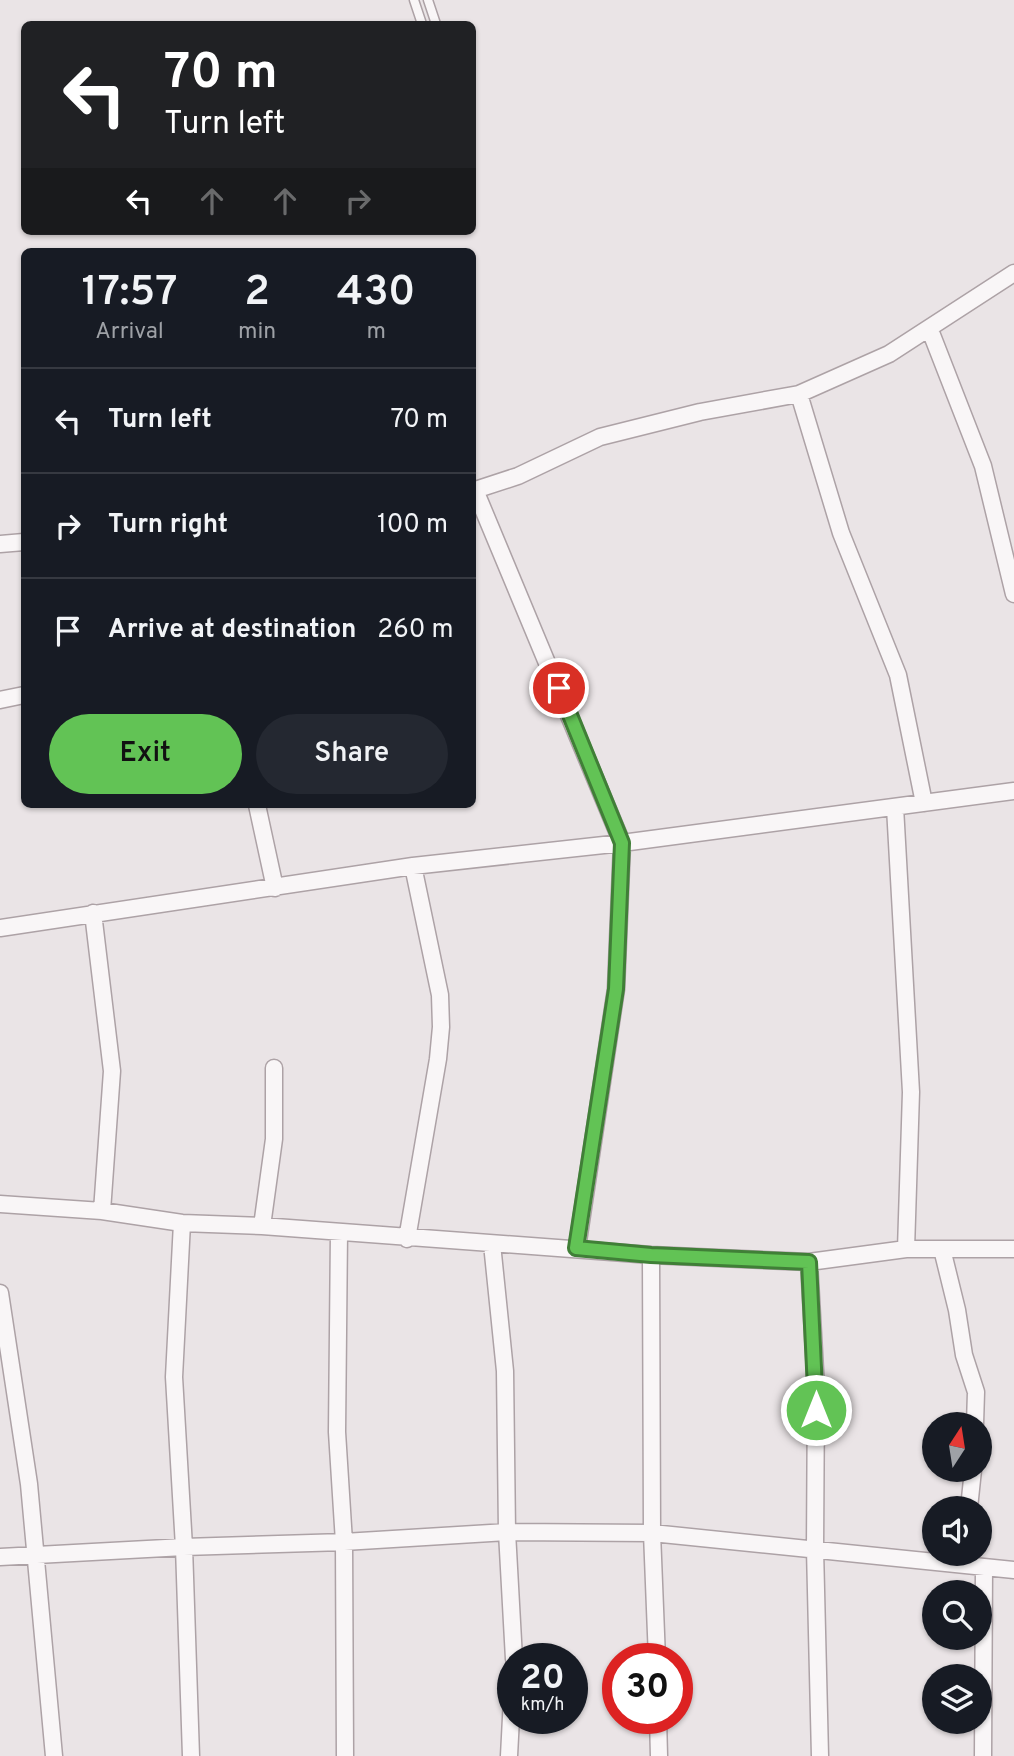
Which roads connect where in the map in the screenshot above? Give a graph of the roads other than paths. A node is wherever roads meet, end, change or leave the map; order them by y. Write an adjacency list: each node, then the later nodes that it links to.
1 (414, 0): 3 (lane)
2 (428, 0): 4 (lane)
3 (421, 21)
4 (435, 21)
5 (1014, 273): 6 (street)
6 (930, 330): 7 (street); 12 (street)
7 (799, 394): 8 (street); 16 (street)
8 (476, 489)
9 (476, 495): 19 (street)
10 (21, 542): 11 (street)
11 (0, 544)
12 (1014, 594)
13 (21, 696): 14 (street)
14 (0, 700)
15 (1014, 791): 16 (street)
16 (924, 803): 17 (street)
17 (895, 807): 19 (street); 35 (street)
18 (258, 808): 21 (street)
19 (622, 843): 20 (street); 32 (street)
20 (413, 866): 21 (street); 30 (street)
21 (275, 888): 22 (street)
22 (93, 913): 23 (street); 26 (street)
23 (0, 928)
24 (274, 1068): 28 (street)
25 (0, 1204): 26 (street)
26 (102, 1212): 27 (street)
27 (182, 1223): 28 (street); 43 (street)
28 (262, 1226): 29 (street)
29 (339, 1232): 30 (street); 42 (street)
30 (407, 1239): 31 (street)
31 (492, 1244): 32 (street); 40 (street)
32 (576, 1248): 36 (street)
33 (942, 1249): 34 (street); 35 (street); 39 (street)
34 (1014, 1249)
35 (906, 1250): 37 (street)
36 (651, 1255): 37 (street); 41 (street)
37 (809, 1262): 44 (street)
38 (0, 1293): 45 (street)
39 (975, 1412)
40 (507, 1532): 41 (street); 42 (street); 50 (street)
41 (652, 1533): 44 (street); 51 (street)
42 (344, 1542): 43 (street); 56 (street)
43 (184, 1546): 45 (street); 55 (street)
44 (815, 1549): 47 (street); 59 (street)
45 (35, 1555): 46 (street); 54 (street)
46 (0, 1556)
47 (922, 1556)
48 (984, 1567): 49 (street); 60 (street)
49 (1014, 1570)
50 (513, 1643)
51 (656, 1643)
52 (510, 1734): 57 (street)
53 (658, 1734): 58 (street)
54 (54, 1756)
55 (191, 1756)
56 (345, 1756)
57 (509, 1756)
58 (659, 1756)
59 (820, 1756)
60 (983, 1756)

